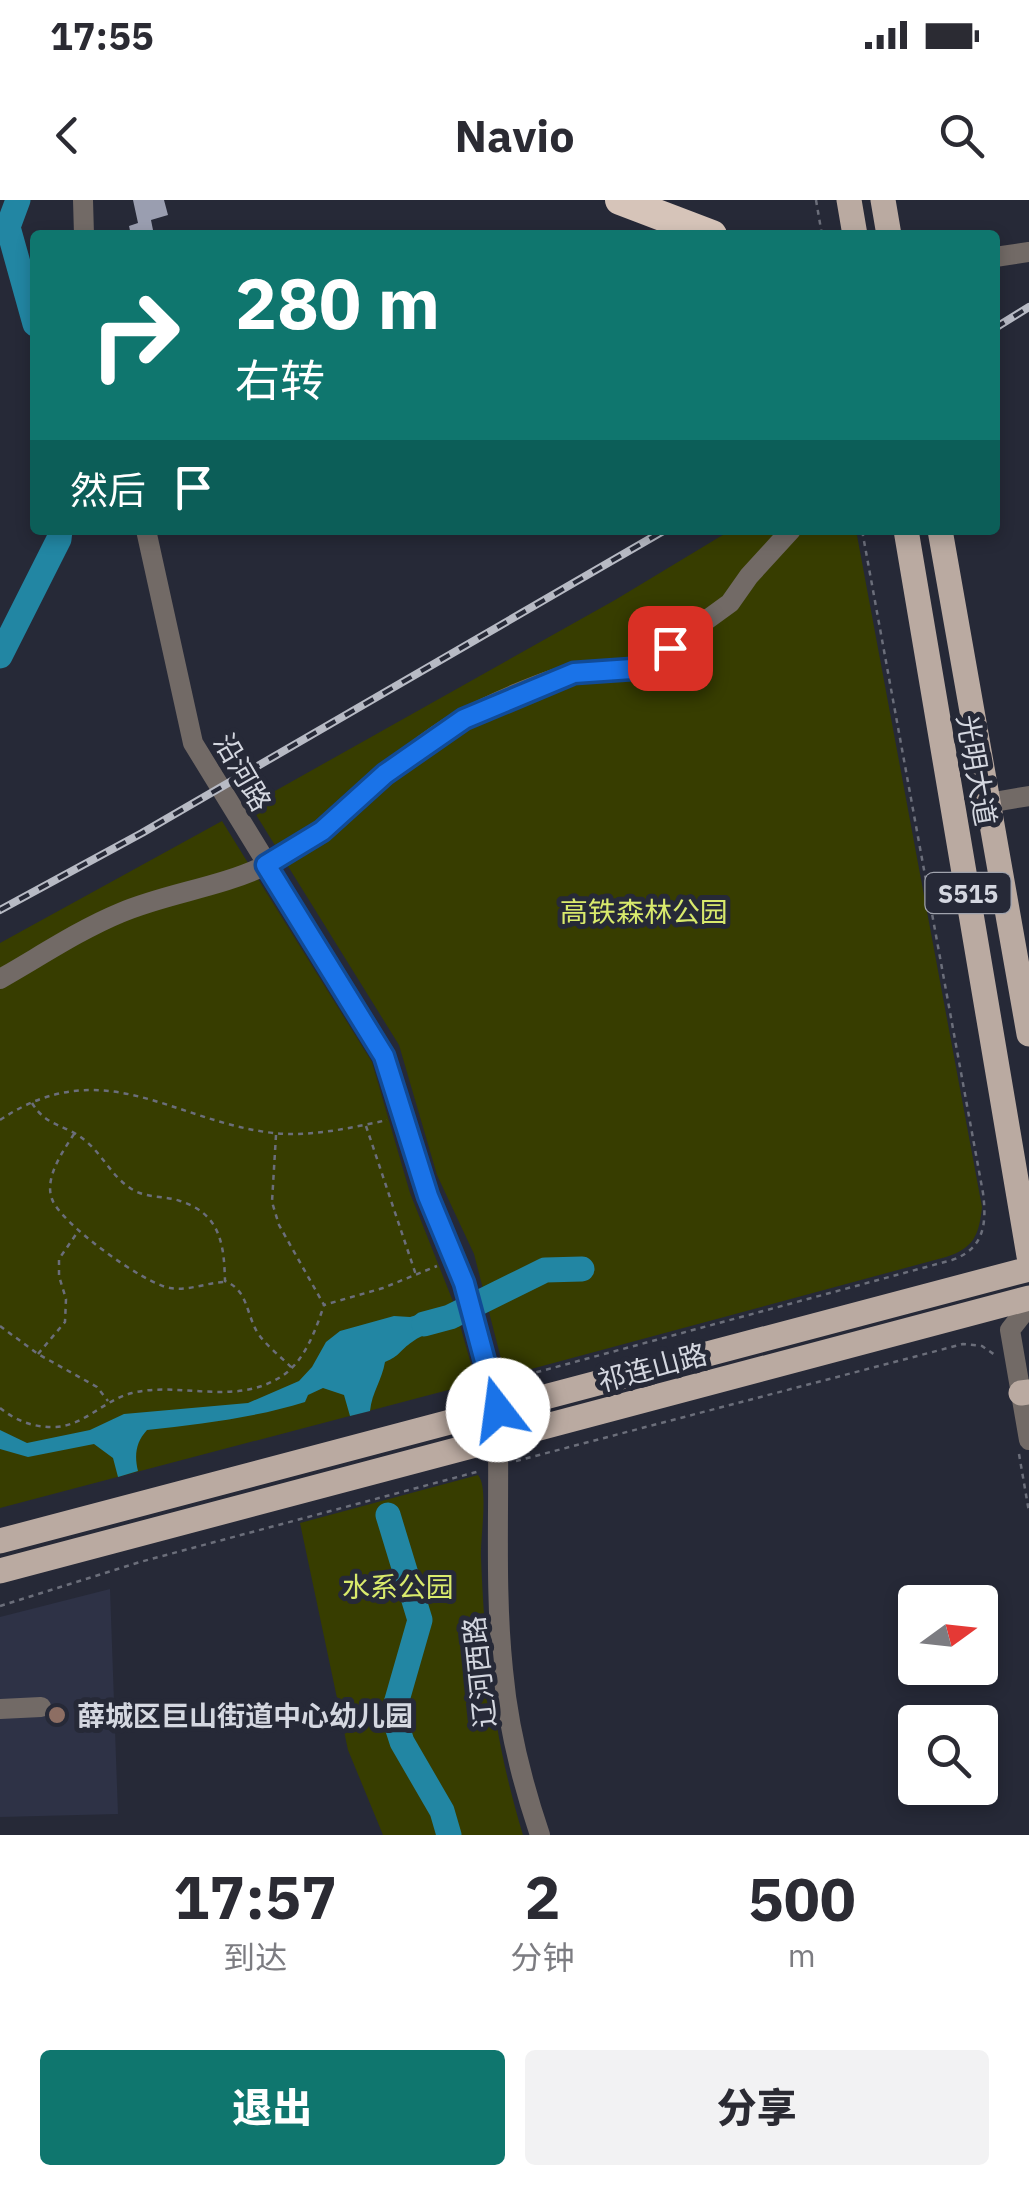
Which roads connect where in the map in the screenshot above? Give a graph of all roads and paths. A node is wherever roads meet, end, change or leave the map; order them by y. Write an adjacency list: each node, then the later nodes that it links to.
1 (83, 200): 6 (street)
2 (620, 200): 7 (highway)
3 (816, 200): 8 (path)
4 (849, 200): 9 (main road)
5 (884, 200): 10 (main road)
6 (84, 230)
7 (699, 230)
8 (821, 230)
9 (854, 230)
10 (889, 230)
11 (1029, 252): 12 (street)
12 (1000, 257)
13 (147, 535): 20 (street, 沿河路)
14 (787, 535): 20 (street)
15 (863, 535): 41 (path)
16 (907, 535): 30 (main road, 光明大道 / S515)
17 (941, 535): 19 (main road, 光明大道 / S515)
18 (1029, 796): 19 (street)
19 (988, 803): 22 (main road, 光明大道 / S515)
20 (266, 865): 21 (street); 24 (street, 沿河路)
21 (0, 979)
22 (1029, 1034)
23 (31, 1101): 25 (path); 27 (path); 28 (path)
24 (404, 1116): 26 (path); 31 (street, 沿河路)
25 (0, 1120)
26 (366, 1125): 28 (path); 33 (path)
27 (74, 1134): 29 (path); 34 (path)
28 (276, 1134): 36 (path)
29 (80, 1228): 34 (path); 38 (path)
30 (1029, 1256)
31 (456, 1258): 33 (path); 45 (street, 沿河路)
32 (1029, 1269): 45 (main road, 祁连山路)
33 (416, 1275): 36 (path)
34 (225, 1282): 40 (path)
35 (1029, 1302): 42 (street); 46 (main road, 祁连山路)
36 (324, 1304): 40 (path)
37 (0, 1326): 38 (path)
38 (38, 1354): 43 (path)
39 (1000, 1358): 48 (path)
40 (291, 1367): 43 (path)
41 (500, 1372)
42 (1025, 1392): 47 (street)
43 (109, 1402): 44 (path)
44 (0, 1408)
45 (498, 1410): 49 (main road, 祁连山路)
46 (498, 1439): 48 (street, 辽河西路); 50 (main road, 祁连山路)
47 (1029, 1440)
48 (498, 1466): 51 (path); 54 (street, 辽河西路)
49 (0, 1542)
50 (0, 1570)
51 (0, 1606)
52 (40, 1708): 53 (street)
53 (0, 1709)
54 (540, 1835)

